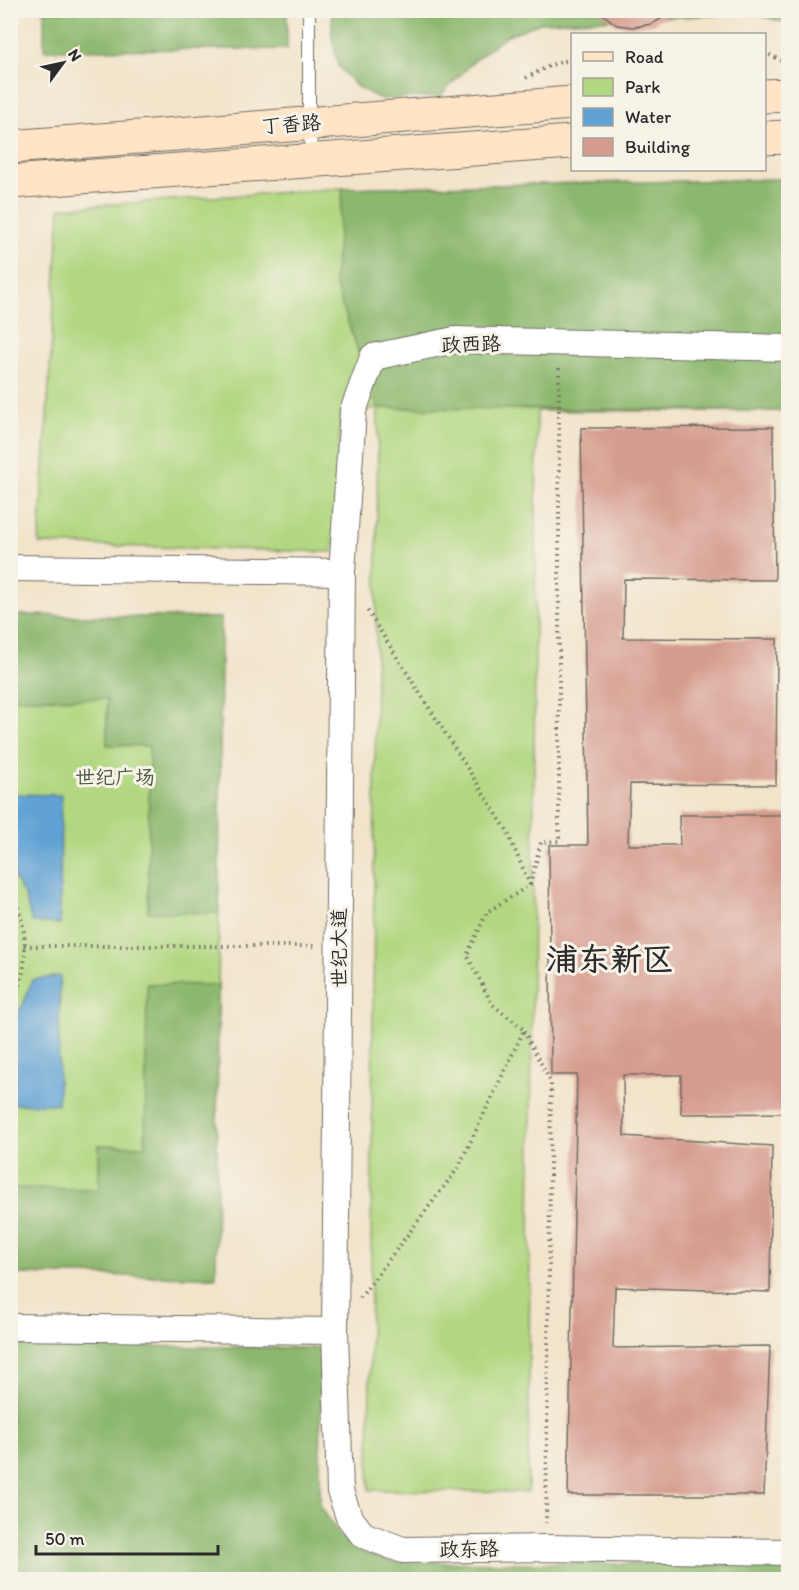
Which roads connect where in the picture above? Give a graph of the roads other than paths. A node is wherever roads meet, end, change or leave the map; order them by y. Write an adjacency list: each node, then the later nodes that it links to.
1 (309, 10): 5 (lane)
2 (789, 95): 3 (street)
3 (766, 96)
4 (571, 103): 5 (street, 丁香路)
5 (309, 123): 9 (street, 丁香路); 10 (lane)
6 (789, 137): 7 (street)
7 (766, 138)
8 (571, 142): 10 (street, 丁香路)
9 (10, 147)
10 (312, 160): 11 (street, 丁香路)
11 (10, 182)
12 (789, 348): 14 (street, 政西路)
13 (10, 568): 14 (street)
14 (342, 572): 16 (street, 世纪大道)
15 (10, 1327): 16 (street)
16 (335, 1331): 17 (street, 政东路)
17 (789, 1552)

